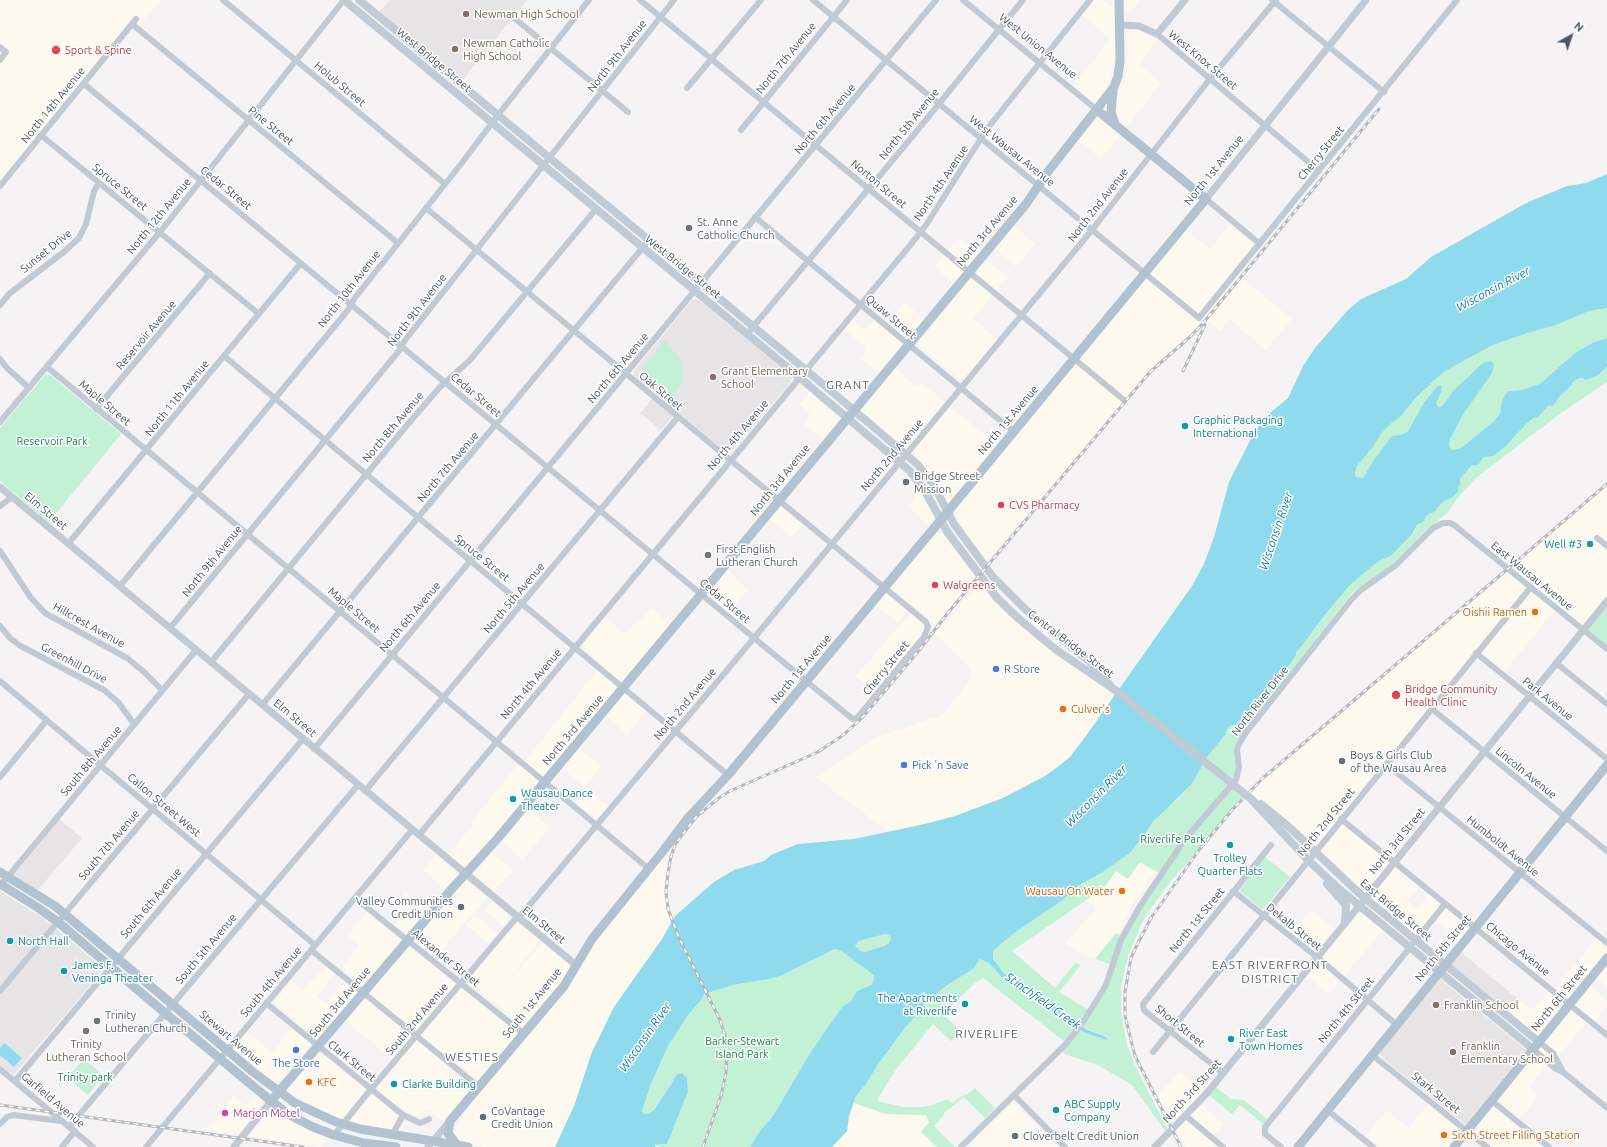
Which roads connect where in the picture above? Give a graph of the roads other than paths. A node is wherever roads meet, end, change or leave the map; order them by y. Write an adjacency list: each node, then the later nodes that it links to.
1 (223, 0): 32 (street, Holub Street)
2 (344, 0): 32 (street, North 12th Avenue); 46 (main road, West Bridge Street)
3 (359, 0): 44 (main road, West Bridge Street)
4 (589, 0): 28 (street, North 10th Avenue)
5 (640, 0): 20 (street, Norton Street)
6 (674, 0): 20 (street, North 9th Avenue)
7 (761, 0): 29 (street)
8 (813, 0): 21 (street, West Wausau Avenue)
9 (847, 0): 21 (street, North 7th Avenue)
10 (936, 0): 31 (street, North 6th Avenue)
11 (963, 0): 24 (street, West Union Avenue)
12 (1023, 0): 24 (street, North 5th Avenue)
13 (1090, 0): 33 (street, North 4th Avenue)
14 (1119, 0): 23 (main road)
15 (1185, 0): 25 (street)
16 (1366, 0): 27 (street, North 1st Avenue)
17 (1457, 0): 39 (street, Cherry Street)
18 (1274, 1): 27 (street); 34 (street, North 2nd Avenue)
19 (513, 17): 28 (street)
20 (661, 17): 29 (street, Norton Street); 38 (street, North 9th Avenue)
21 (833, 17): 31 (street, West Wausau Avenue); 40 (street, North 7th Avenue)
22 (134, 21): 35 (street, North 14th Avenue); 45 (street, Pine Street)
23 (1121, 25): 25 (street, West Knox Street); 36 (main road)
24 (999, 30): 33 (street, West Union Avenue); 41 (street, North 5th Avenue)
25 (1156, 34): 34 (street, West Knox Street)
26 (0, 47): 30 (street)
27 (1327, 47): 39 (street); 48 (street, North 1st Avenue)
28 (550, 48): 38 (street); 44 (street, North 10th Avenue)
29 (712, 59): 37 (street); 40 (street, Norton Street)
30 (0, 60)
31 (886, 60): 41 (street, West Wausau Avenue); 52 (street, North 6th Avenue)
32 (296, 61): 45 (street, North 12th Avenue); 59 (street, Holub Street)
33 (1040, 63): 42 (street, West Union Avenue); 51 (street, North 4th Avenue)
34 (1209, 80): 48 (street, West Knox Street); 53 (street, North 2nd Avenue)
35 (84, 84): 50 (street, North 14th Avenue); 57 (street, Cedar Street)
36 (1114, 87): 42 (main road, North 3rd Avenue); 47 (main road)
37 (687, 88)
38 (602, 91): 43 (street); 54 (street, North 9th Avenue)
39 (1384, 92): 56 (street, Cherry Street)
40 (764, 102): 49 (street, North 7th Avenue); 52 (street, Norton Street)
41 (939, 104): 51 (street, West Wausau Avenue); 62 (street, North 5th Avenue)
42 (1097, 110): 47 (main road); 61 (main road, North 3rd Avenue)
43 (628, 112)
44 (498, 115): 46 (street, North 10th Avenue); 54 (main road, West Bridge Street)
45 (249, 121): 57 (street, North 12th Avenue); 71 (street, Pine Street)
46 (492, 123): 55 (main road, West Bridge Street); 59 (street, North 10th Avenue)
47 (1116, 126): 53 (main road)
48 (1264, 126): 56 (street, West Knox Street); 63 (street, North 1st Avenue)
49 (741, 130)
50 (42, 136): 58 (street, Spruce Street); 60 (street, North 14th Avenue)
51 (981, 139): 61 (street, West Wausau Avenue); 68 (street, North 4th Avenue)
52 (817, 145): 62 (street, Norton Street); 66 (street, North 6th Avenue)
53 (1151, 154): 63 (main road); 67 (street, North 2nd Avenue)
54 (549, 158): 55 (street, North 9th Avenue); 70 (main road, West Bridge Street)
55 (544, 166): 65 (main road, West Bridge Street); 74 (street, North 9th Avenue)
56 (1319, 171): 72 (street, Cherry Street)
57 (201, 181): 69 (street, North 12th Avenue); 76 (street, Cedar Street)
58 (99, 183): 69 (street, Spruce Street); 85 (street, Sunset Drive)
59 (445, 184): 64 (street, North 10th Avenue)
60 (0, 186)
61 (1039, 186): 67 (street, West Wausau Avenue); 77 (main road, North 3rd Avenue)
62 (869, 188): 68 (street, Norton Street); 75 (street, North 5th Avenue)
63 (1206, 199): 72 (street); 79 (main road, North 1st Avenue)
64 (426, 208): 71 (street, North 10th Avenue); 74 (street, Oak Street)
65 (596, 209): 73 (main road, West Bridge Street); 82 (street, North 8th Avenue)
66 (755, 217): 75 (street, Quaw Street); 80 (street, North 6th Avenue)
67 (1092, 230): 79 (street, West Wausau Avenue); 87 (street, North 2nd Avenue)
68 (920, 231): 77 (street, Norton Street); 84 (street, North 4th Avenue)
69 (160, 232): 78 (street, Spruce Street); 97 (street, North 12th Avenue)
70 (648, 240): 73 (street, North 7th Avenue); 80 (main road, West Bridge Street)
71 (398, 243): 83 (street, North 10th Avenue)
72 (1260, 244): 88 (street, Cherry Street)
73 (642, 248): 81 (main road, West Bridge Street); 90 (street, North 7th Avenue)
74 (476, 251): 82 (street, Oak Street); 93 (street, North 9th Avenue)
75 (808, 261): 84 (street, Quaw Street); 89 (street, North 5th Avenue)
76 (301, 263): 83 (street, Cedar Street); 86 (street, North 11th Avenue)
77 (969, 272): 87 (street, Norton Street); 92 (main road, North 3rd Avenue)
78 (210, 273): 86 (street, Spruce Street); 106 (street, Reservoir Avenue)
79 (1145, 273): 88 (street, West Wausau Avenue); 96 (main road, North 1st Avenue)
80 (701, 283): 81 (street, North 6th Avenue); 89 (main road, West Bridge Street)
81 (695, 291): 91 (main road, West Bridge Street); 99 (street, North 6th Avenue)
82 (527, 292): 90 (street, Oak Street); 101 (street, North 8th Avenue)
83 (350, 304): 93 (street, Cedar Street); 104 (street, North 10th Avenue)
84 (860, 304): 92 (street, Quaw Street); 98 (street, North 4th Avenue)
85 (0, 305)
86 (260, 314): 94 (street, North 11th Avenue)
87 (1021, 315): 96 (street, Norton Street); 103 (street, North 2nd Avenue)
88 (1198, 318)
89 (753, 327): 91 (street, North 5th Avenue); 98 (main road, West Bridge Street)
90 (574, 331): 99 (street, Oak Street); 111 (street, North 7th Avenue)
91 (747, 334): 100 (main road, West Bridge Street)
92 (909, 344): 103 (street, Quaw Street); 107 (main road, North 3rd Avenue)
93 (401, 346): 101 (street, Cedar Street); 113 (street, North 9th Avenue)
94 (224, 356): 104 (street, Spruce Street); 114 (street, North 11th Avenue)
95 (0, 359): 102 (street)
96 (1075, 359): 105 (street, Norton Street); 112 (main road, North 1st Avenue)
97 (46, 367): 102 (street, North 12th Avenue); 106 (street, Maple Street)
98 (805, 369): 100 (street, North 4th Avenue); 107 (main road, West Bridge Street)
99 (626, 374): 108 (street, Oak Street); 118 (street, North 6th Avenue)
100 (799, 377): 109 (main road, West Bridge Street); 116 (street, North 4th Avenue)
101 (445, 382): 111 (street, Cedar Street); 119 (street, North 8th Avenue)
102 (29, 388): 110 (street, North 12th Avenue)
103 (961, 388): 112 (street, Quaw Street); 115 (street, North 2nd Avenue)
104 (274, 399): 113 (street, Spruce Street); 121 (street, North 10th Avenue)
105 (1124, 400)
106 (96, 409): 114 (street, Maple Street)
107 (854, 410): 109 (main road, North 3rd Avenue); 115 (main road, West Bridge Street)
108 (678, 417): 116 (street, Oak Street); 125 (street, North 5th Avenue)
109 (847, 418): 117 (main road, West Bridge Street); 123 (main road, North 3rd Avenue)
110 (0, 422)
111 (496, 425): 118 (street, Cedar Street); 127 (street, North 7th Avenue)
112 (1014, 432): 126 (main road, North 1st Avenue)
113 (324, 440): 119 (street, Spruce Street); 130 (street, North 9th Avenue)
114 (147, 450): 121 (street, Maple Street); 132 (street, North 11th Avenue)
115 (906, 454): 117 (street, North 2nd Avenue); 126 (main road, West Bridge Street)
116 (730, 461): 123 (street, Oak Street); 136 (street, North 4th Avenue)
117 (899, 462): 128 (main road, West Bridge Street); 133 (street, North 2nd Avenue)
118 (548, 468): 125 (street, Cedar Street); 137 (street, North 6th Avenue)
119 (366, 475): 127 (street, Spruce Street); 138 (street, North 8th Avenue)
120 (0, 487): 122 (street, Elm Street)
121 (197, 492): 130 (street, Maple Street); 141 (street, North 10th Avenue)
122 (12, 497): 124 (street); 132 (street, Elm Street)
123 (779, 501): 133 (street, Oak Street); 144 (main road, North 3rd Avenue)
124 (0, 506)
125 (600, 511): 136 (street, Cedar Street); 146 (street, North 5th Avenue)
126 (947, 513): 128 (main road, North 1st Avenue); 139 (main road, West Bridge Street)
127 (418, 518): 137 (street, Spruce Street); 147 (street, North 7th Avenue)
128 (940, 521): 140 (main road, West Bridge Street); 143 (main road, North 1st Avenue)
129 (1443, 523): 142 (street, East Wausau Avenue); 259 (street, North River Drive)
130 (247, 534): 138 (street, Maple Street); 150 (street, North 9th Avenue)
131 (1597, 538): 134 (street)
132 (68, 544): 141 (street, Elm Street)
133 (831, 544): 143 (street, Oak Street); 152 (street, North 2nd Avenue)
134 (1607, 546)
135 (0, 551): 164 (street, Hillcrest Avenue)
136 (652, 554): 144 (street, Cedar Street); 153 (street, North 4th Avenue)
137 (470, 561): 146 (street, Spruce Street); 157 (street, North 6th Avenue)
138 (288, 569): 147 (street, Maple Street); 158 (street, North 8th Avenue)
139 (986, 569): 163 (main road, Central Bridge Street)
140 (980, 577): 163 (main road, Central Bridge Street)
141 (120, 586): 150 (street, Elm Street)
142 (1531, 587): 151 (street, East Wausau Avenue); 156 (street, North 2nd Street)
143 (884, 588): 149 (street, Oak Street); 161 (main road, North 1st Avenue)
144 (702, 595): 152 (street, Cedar Street); 162 (main road, North 3rd Avenue)
145 (1607, 601): 151 (street, North 3rd Street)
146 (522, 604): 153 (street, Spruce Street); 167 (street, North 5th Avenue)
147 (340, 612): 157 (street, Maple Street); 169 (street, North 7th Avenue)
148 (0, 626): 173 (street, Greenhill Drive)
149 (928, 627): 171 (street, Cherry Street)
150 (170, 628): 154 (street, Elm Street)
151 (1583, 630): 155 (street, East Wausau Avenue); 159 (street, North 3rd Street)
152 (754, 638): 161 (street, Cedar Street); 174 (street, North 2nd Avenue)
153 (574, 648): 162 (street, Spruce Street); 176 (street, North 4th Avenue)
154 (196, 650): 158 (street, Elm Street); 164 (street, South 8th Avenue)
155 (1607, 650)
156 (1476, 653): 166 (street, Park Avenue); 170 (street, North 2nd Street)
157 (392, 654): 167 (street, Maple Street); 177 (street, North 6th Avenue)
158 (211, 662): 165 (street, Elm Street)
159 (1556, 663): 166 (street, North 3rd Street); 168 (street)
160 (0, 681): 172 (street, Callon Street West)
161 (806, 681): 171 (street, Cedar Street); 183 (main road, North 1st Avenue)
162 (624, 688): 174 (street, Spruce Street); 185 (main road, North 3rd Avenue)
163 (1113, 688): 188 (main road, East Bridge Street, bridge)
164 (162, 690): 173 (street, South 8th Avenue)
165 (249, 694): 169 (street, Elm Street); 190 (street, South 7th Avenue)
166 (1529, 696): 178 (street, North 3rd Street); 179 (street, Park Avenue)
167 (444, 698): 176 (street, Maple Street); 187 (street, North 5th Avenue)
168 (1607, 704)
169 (262, 705): 175 (street, Elm Street)
170 (1432, 709): 178 (street, Lincoln Avenue); 180 (street, North 2nd Street)
171 (856, 719)
172 (47, 720): 181 (street, Callon Street West); 184 (street)
173 (134, 724): 181 (street, South 8th Avenue)
174 (676, 732): 183 (street, Spruce Street); 193 (street, North 2nd Avenue)
175 (303, 739): 177 (street, Elm Street); 199 (street, South 6th Avenue)
176 (496, 741): 185 (street, Maple Street); 195 (street, North 4th Avenue)
177 (314, 748): 186 (street, Elm Street)
178 (1484, 752): 189 (street, North 3rd Street); 191 (street, Lincoln Avenue)
179 (1607, 759)
180 (1386, 764): 189 (street, Humboldt Avenue); 192 (street, North 2nd Street)
181 (101, 765): 190 (street, Callon Street West); 204 (street, South 8th Avenue)
182 (1607, 765): 191 (main road, North 5th Street)
183 (728, 775): 202 (main road, North 1st Avenue)
184 (0, 777)
185 (545, 782): 193 (street, Maple Street); 205 (main road, North 3rd Avenue)
186 (358, 785): 187 (street, Elm Street); 210 (street, South 5th Avenue)
187 (365, 791): 194 (street, Elm Street)
188 (1250, 798): 197 (main road, East Bridge Street); 200 (main road, East Bridge Street)
189 (1439, 807): 201 (street, North 3rd Street); 203 (street, Humboldt Avenue)
190 (153, 809): 199 (street, Callon Street West); 213 (street, South 7th Avenue)
191 (1564, 817): 198 (street, Lincoln Avenue); 203 (main road, North 5th Street)
192 (1341, 819): 197 (street, North 2nd Street); 201 (street, Chicago Avenue)
193 (597, 825): 202 (street, Maple Street); 215 (street, North 2nd Avenue)
194 (412, 830): 195 (street, Elm Street); 208 (street, South 4th Avenue)
195 (418, 835): 205 (street, Elm Street)
196 (1271, 845): 207 (street, North 1st Street)
197 (1314, 852): 200 (street, North 2nd Street); 209 (main road, East Bridge Street)
198 (1607, 852)
199 (206, 853): 210 (street, Callon Street West); 224 (street, South 6th Avenue)
200 (1310, 862): 212 (main road, East Bridge Street); 214 (street, North 2nd Street); 217 (main road)
201 (1394, 862): 209 (street, North 3rd Street); 211 (street, Chicago Avenue)
202 (650, 868): 227 (main road, North 1st Avenue)
203 (1520, 872): 218 (main road, North 5th Street); 221 (street, Humboldt Avenue)
204 (4, 875): 206 (street, South 8th Avenue); 213 (main road, Stewart Avenue)
205 (466, 875): 215 (street, Elm Street); 220 (main road, South 3rd Avenue)
206 (0, 884): 216 (main road, Stewart Avenue)
207 (1233, 891): 214 (street, Dekalb Street); 238 (street, North 1st Street)
208 (355, 898): 220 (street, Alexander Street); 222 (street, South 4th Avenue)
209 (1365, 898): 212 (street, North 3rd Street); 219 (main road, East Bridge Street)
210 (261, 899): 222 (street, Callon Street West); 237 (street, South 5th Avenue)
211 (1445, 904): 218 (street, Chicago Avenue); 219 (street, North 4th Street)
212 (1359, 906): 217 (street, North 3rd Street); 223 (main road, East Bridge Street)
213 (65, 914): 216 (street, South 7th Avenue); 224 (main road, Stewart Avenue)
214 (1263, 915): 225 (street, Dekalb Street); 241 (street, North 2nd Street)
215 (517, 917): 227 (street, Elm Street); 231 (street, South 2nd Avenue)
216 (58, 922): 229 (main road, Stewart Avenue); 232 (street, South 7th Avenue)
217 (1345, 922): 225 (street, North 3rd Street)
218 (1475, 928): 228 (main road, North 5th Street); 236 (street, Chicago Avenue)
219 (1415, 940): 223 (street, North 4th Street); 228 (main road, East Bridge Street)
220 (408, 941): 231 (street, Alexander Street); 233 (main road, South 3rd Avenue)
221 (1607, 943)
222 (313, 948): 233 (street, Callon Street West); 235 (street, South 4th Avenue)
223 (1409, 948): 230 (main road, East Bridge Street); 234 (street, North 4th Street)
224 (118, 958): 229 (street, South 6th Avenue); 237 (main road, Stewart Avenue)
225 (1316, 958): 234 (street, Dekalb Street); 254 (street, North 3rd Street)
226 (1607, 958): 236 (main road, North 6th Street)
227 (576, 965): 242 (main road, South 1st Avenue)
228 (1444, 965): 230 (main road, North 5th Street); 245 (main road, East Bridge Street)
229 (111, 967): 239 (main road, Stewart Avenue); 255 (street, South 6th Avenue)
230 (1438, 972): 240 (main road, North 5th Street); 247 (main road, East Bridge Street)
231 (461, 983): 242 (street, Alexander Street); 244 (street, South 2nd Avenue)
232 (0, 991)
233 (364, 993): 244 (street, Callon Street West); 246 (main road, South 3rd Avenue)
234 (1367, 1000): 240 (street, Dekalb Street); 287 (street, North 4th Street)
235 (266, 1003): 246 (street, Clark Street); 248 (street, South 4th Avenue)
236 (1570, 1004): 243 (street, Chicago Avenue); 245 (main road, North 6th Street)
237 (172, 1005): 239 (street, South 5th Avenue); 248 (main road, Stewart Avenue)
238 (1144, 1010): 241 (street, Short Street)
239 (165, 1013): 251 (main road, Stewart Avenue); 271 (street, South 5th Avenue)
240 (1397, 1024): 250 (main road, North 5th Street)
241 (1170, 1031): 249 (street, North 2nd Street); 254 (street, Short Street)
242 (524, 1034): 256 (main road, South 1st Avenue)
243 (1607, 1035)
244 (416, 1036): 256 (street, Callon Street West); 257 (street, South 2nd Avenue)
245 (1539, 1042): 247 (main road, North 6th Street); 253 (street, East Bridge Street)
246 (318, 1046): 257 (street, Clark Street); 258 (main road, South 3rd Avenue)
247 (1533, 1049): 253 (street, East Bridge Street); 261 (main road, North 6th Street)
248 (227, 1050): 251 (street, South 4th Avenue); 258 (main road, Stewart Avenue)
249 (1153, 1052)
250 (1372, 1055): 263 (main road, North 5th Street); 272 (street, Stark Street)
251 (220, 1058): 260 (main road, Stewart Avenue); 281 (street, South 4th Avenue)
252 (0, 1069): 255 (street, Garfield Avenue)
253 (1563, 1072): 262 (street, East Bridge Street)
254 (1223, 1073): 265 (street, North 3rd Street)
255 (14, 1081): 267 (street, Garfield Avenue)
256 (479, 1087): 268 (main road, South 1st Avenue)
257 (371, 1089): 264 (street, Clark Street); 270 (street, South 2nd Avenue)
258 (278, 1092): 260 (main road, South 3rd Avenue); 270 (main road, Stewart Avenue)
259 (1014, 1095): 277 (street); 278 (street)
260 (271, 1101): 273 (main road, Stewart Avenue); 282 (street, South 3rd Avenue)
261 (1492, 1101): 272 (main road, North 6th Street); 292 (street)
262 (1607, 1108)
263 (1327, 1110): 288 (main road, North 5th Street); 289 (street)
264 (403, 1115): 266 (street, Clark Street); 274 (street)
265 (1186, 1116): 285 (street, North 3rd Street); 286 (street)
266 (429, 1119)
267 (62, 1121): 269 (street); 271 (street, Garfield Avenue)
268 (450, 1121): 275 (street, South 1st Avenue); 276 (main road)
269 (0, 1124)
270 (342, 1124): 273 (street, South 2nd Avenue); 274 (main road, Stewart Avenue)
271 (72, 1129): 279 (street, South 5th Avenue); 280 (street, Garfield Avenue)
272 (1467, 1131): 290 (main road, North 6th Street); 291 (street, Stark Street)
273 (334, 1135): 283 (main road, Stewart Avenue)
274 (392, 1135): 275 (main road, Stewart Avenue)
275 (431, 1144): 276 (main road, Stewart Avenue)
276 (457, 1145): 284 (main road, Stewart Avenue)
277 (963, 1146)
278 (1062, 1146)
279 (62, 1147)
280 (93, 1147)
281 (146, 1147)
282 (234, 1147)
283 (396, 1147)
284 (468, 1147)
285 (1155, 1147)
286 (1223, 1147)
287 (1281, 1147)
288 (1298, 1147)
289 (1372, 1147)
290 (1454, 1147)
291 (1487, 1147)
292 (1548, 1147)

